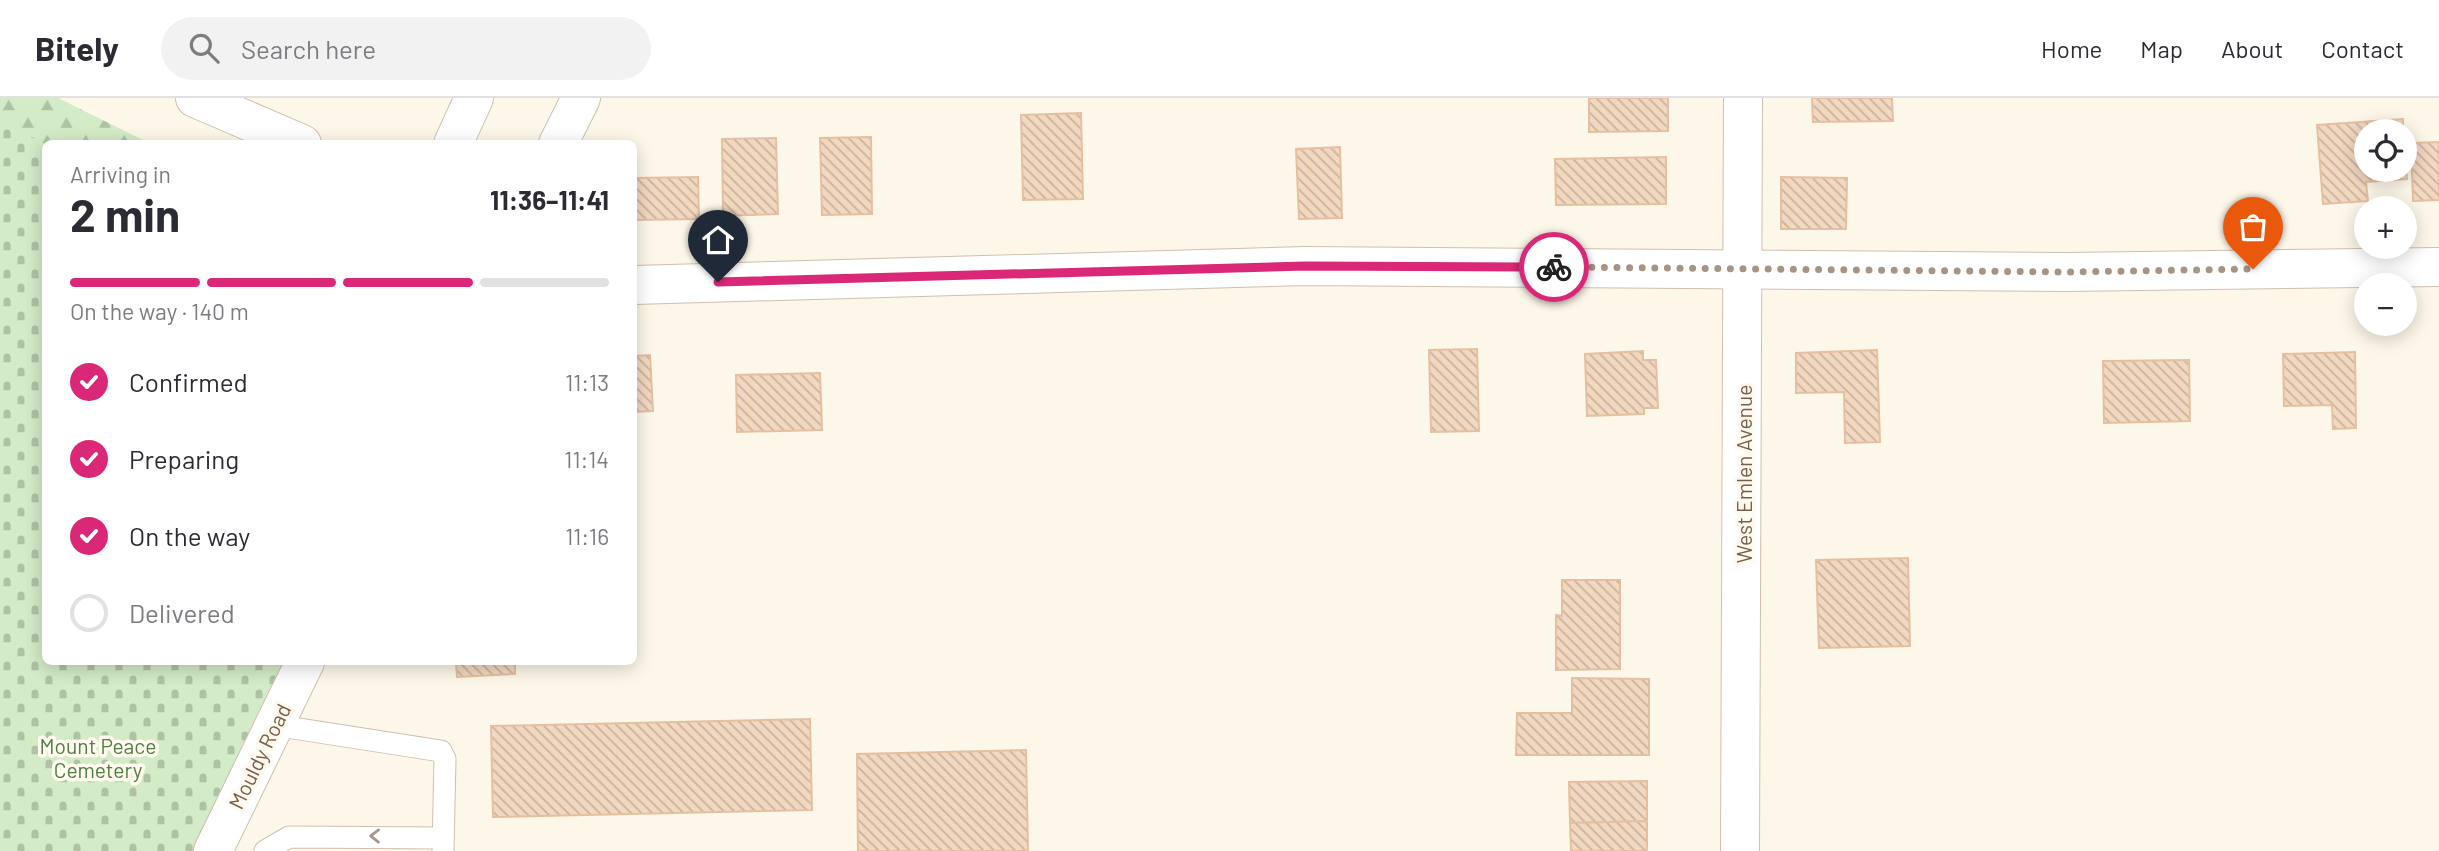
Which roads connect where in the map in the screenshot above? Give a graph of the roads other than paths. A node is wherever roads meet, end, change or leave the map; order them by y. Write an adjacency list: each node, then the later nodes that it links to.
1 (195, 98): 5 (street)
2 (474, 98): 6 (street)
3 (581, 98): 7 (street)
4 (1743, 98): 9 (street, West Emlen Avenue)
5 (293, 140)
6 (455, 140)
7 (560, 140)
8 (2439, 267): 9 (street)
9 (1745, 269): 10 (street); 16 (street, West Emlen Avenue)
10 (637, 285)
11 (304, 665): 12 (street, Mouldy Road)
12 (274, 726): 13 (lane); 14 (street, Mouldy Road)
13 (443, 844): 15 (lane, one-way to 15)
14 (213, 851)
15 (265, 851)
16 (1740, 851)

